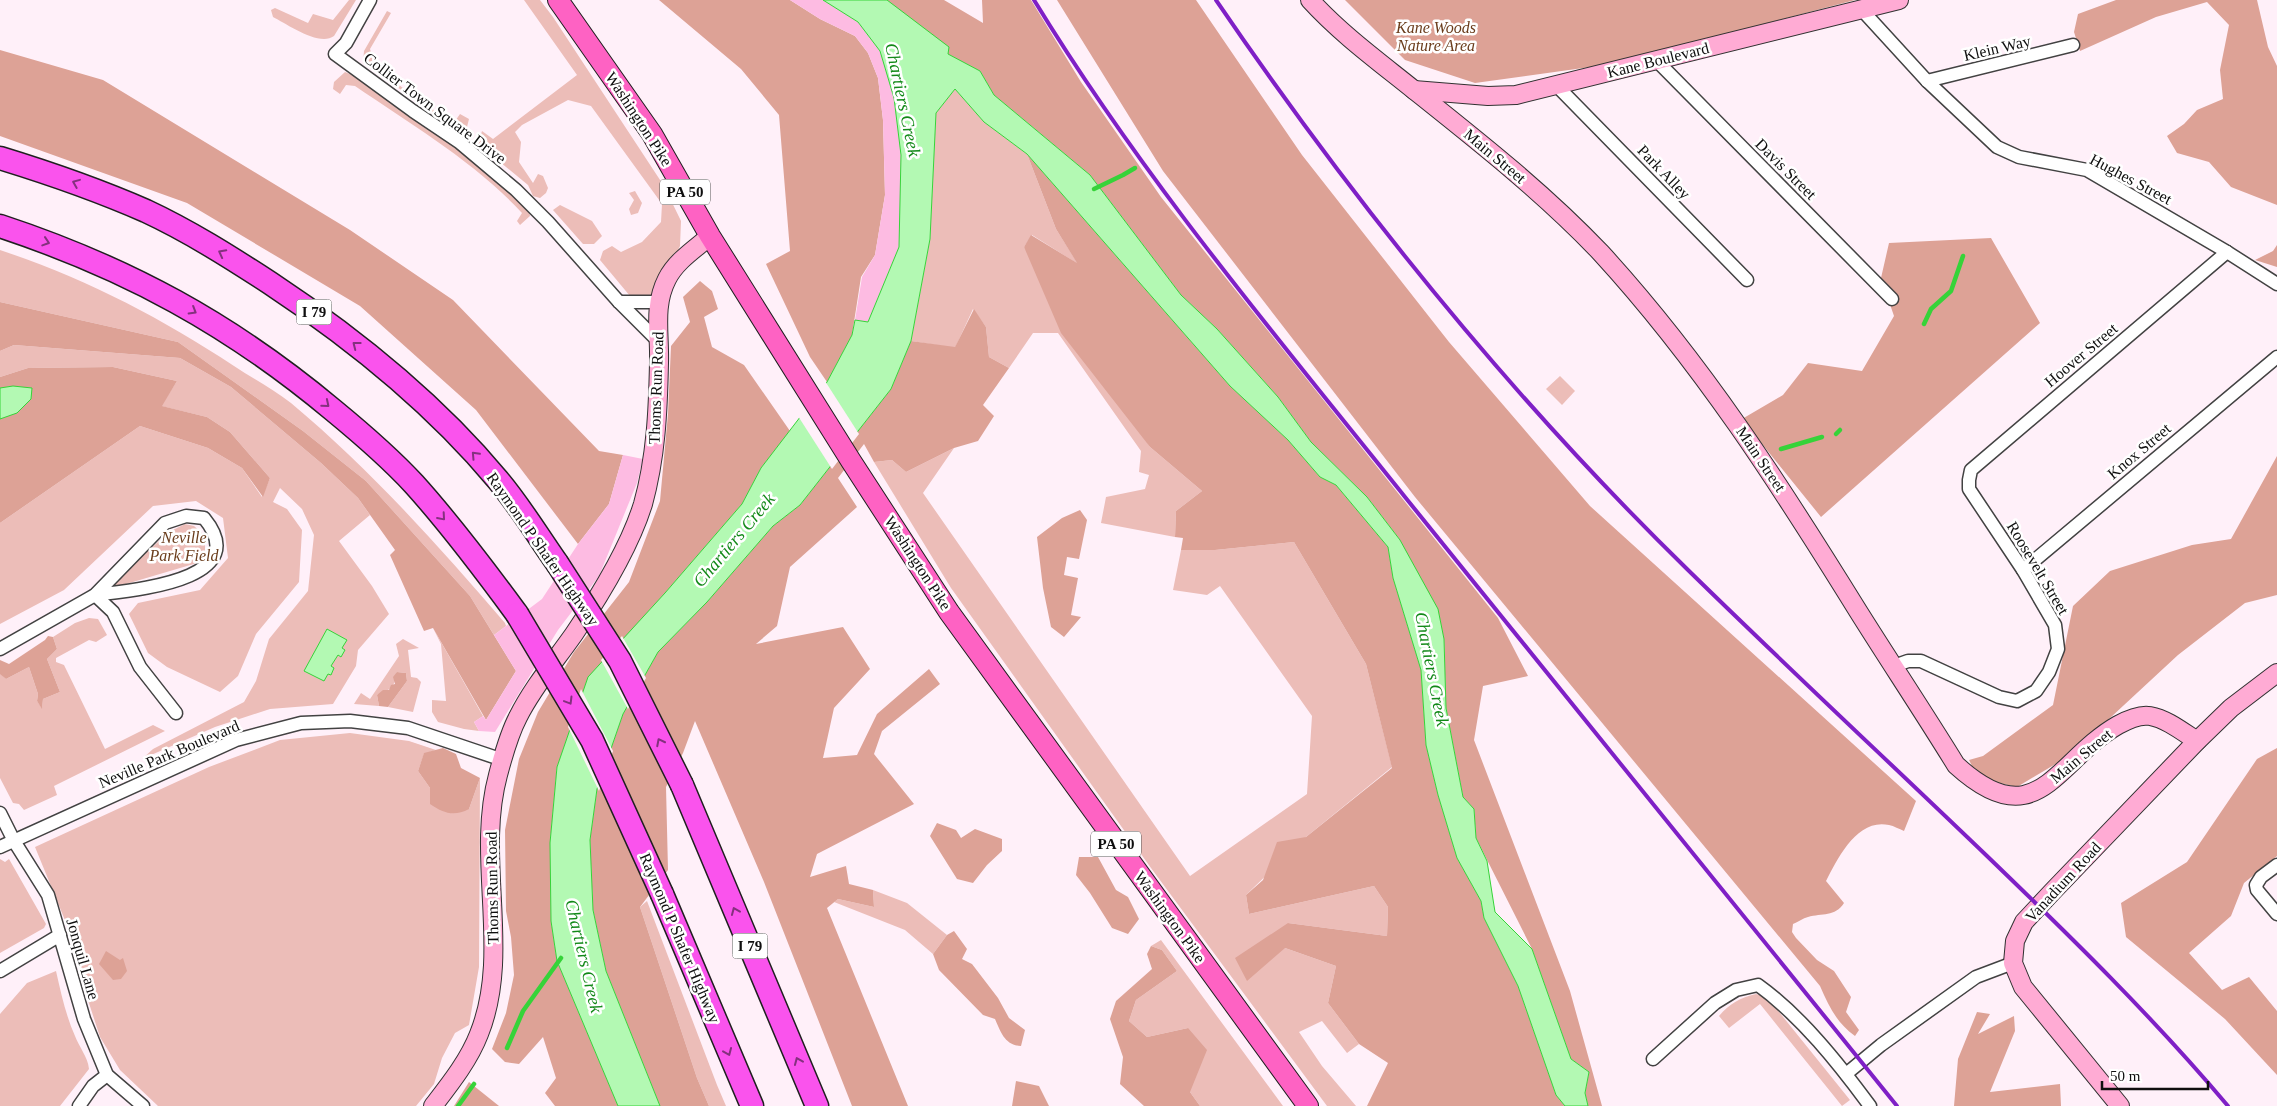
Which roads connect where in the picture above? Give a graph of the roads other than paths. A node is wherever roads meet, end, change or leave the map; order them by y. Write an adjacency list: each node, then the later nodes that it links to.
1 (370, 0): 18 (street, Collier Town Square Drive)
2 (558, 0): 13 (main road, Washington Pike / PA 50)
3 (1310, 0): 10 (street, Main Street)
4 (1899, 0): 5 (street, Kane Boulevard)
5 (1862, 10): 7 (street, Kane Boulevard); 8 (street, Hughes Street)
6 (2073, 45): 8 (street, Klein Way)
7 (1657, 61): 9 (street, Kane Boulevard); 17 (street, Davis Street)
8 (1928, 81): 14 (street, Hughes Street)
9 (1557, 86): 10 (street, Kane Boulevard); 15 (street, Park Alley)
10 (1414, 90): 26 (street, Main Street)
11 (0, 158): 46 (highway, Raymond P Shafer Highway / I 79, one-way to 11, bridge)
12 (0, 226): 45 (highway, Raymond P Shafer Highway, one-way to 45, bridge)
13 (710, 236): 19 (street, Thoms Run Road); 47 (main road, Washington Pike / PA 50)
14 (2227, 252): 16 (street, Hughes Street); 22 (street, Hoover Street)
15 (1747, 280)
16 (2277, 284)
17 (1892, 299)
18 (619, 302): 19 (street); 20 (street, Collier Town Square Drive)
19 (658, 302): 20 (street, Thoms Run Road)
20 (660, 342): 30 (street, Thoms Run Road)
21 (2277, 357): 23 (street, Knox Street)
22 (1969, 489): 23 (street, Roosevelt Street)
23 (2022, 570): 26 (street, Roosevelt Street)
24 (95, 595): 24 (street); 25 (street); 28 (street)
25 (0, 649)
26 (1894, 666): 29 (street, Main Street)
27 (2277, 673): 29 (street, Vanadium Road)
28 (176, 713)
29 (2197, 742): 37 (street, Vanadium Road)
30 (503, 760): 32 (street, Neville Park Boulevard); 44 (street, Thoms Run Road)
31 (0, 813): 32 (street, Jonquil Lane)
32 (14, 841): 33 (street, Neville Park Boulevard); 36 (street, Jonquil Lane)
33 (0, 847)
34 (2277, 865): 35 (street)
35 (2277, 914)
36 (60, 935): 38 (street); 41 (street, Jonquil Lane)
37 (2013, 963): 40 (street); 49 (street)
38 (0, 971)
39 (1652, 1059): 40 (street)
40 (1846, 1074): 48 (street)
41 (107, 1075): 42 (street); 43 (street, Jonquil Lane)
42 (79, 1106)
43 (143, 1106)
44 (433, 1106)
45 (752, 1106)
46 (817, 1106)
47 (1308, 1106)
48 (1870, 1106)
49 (2120, 1106)

